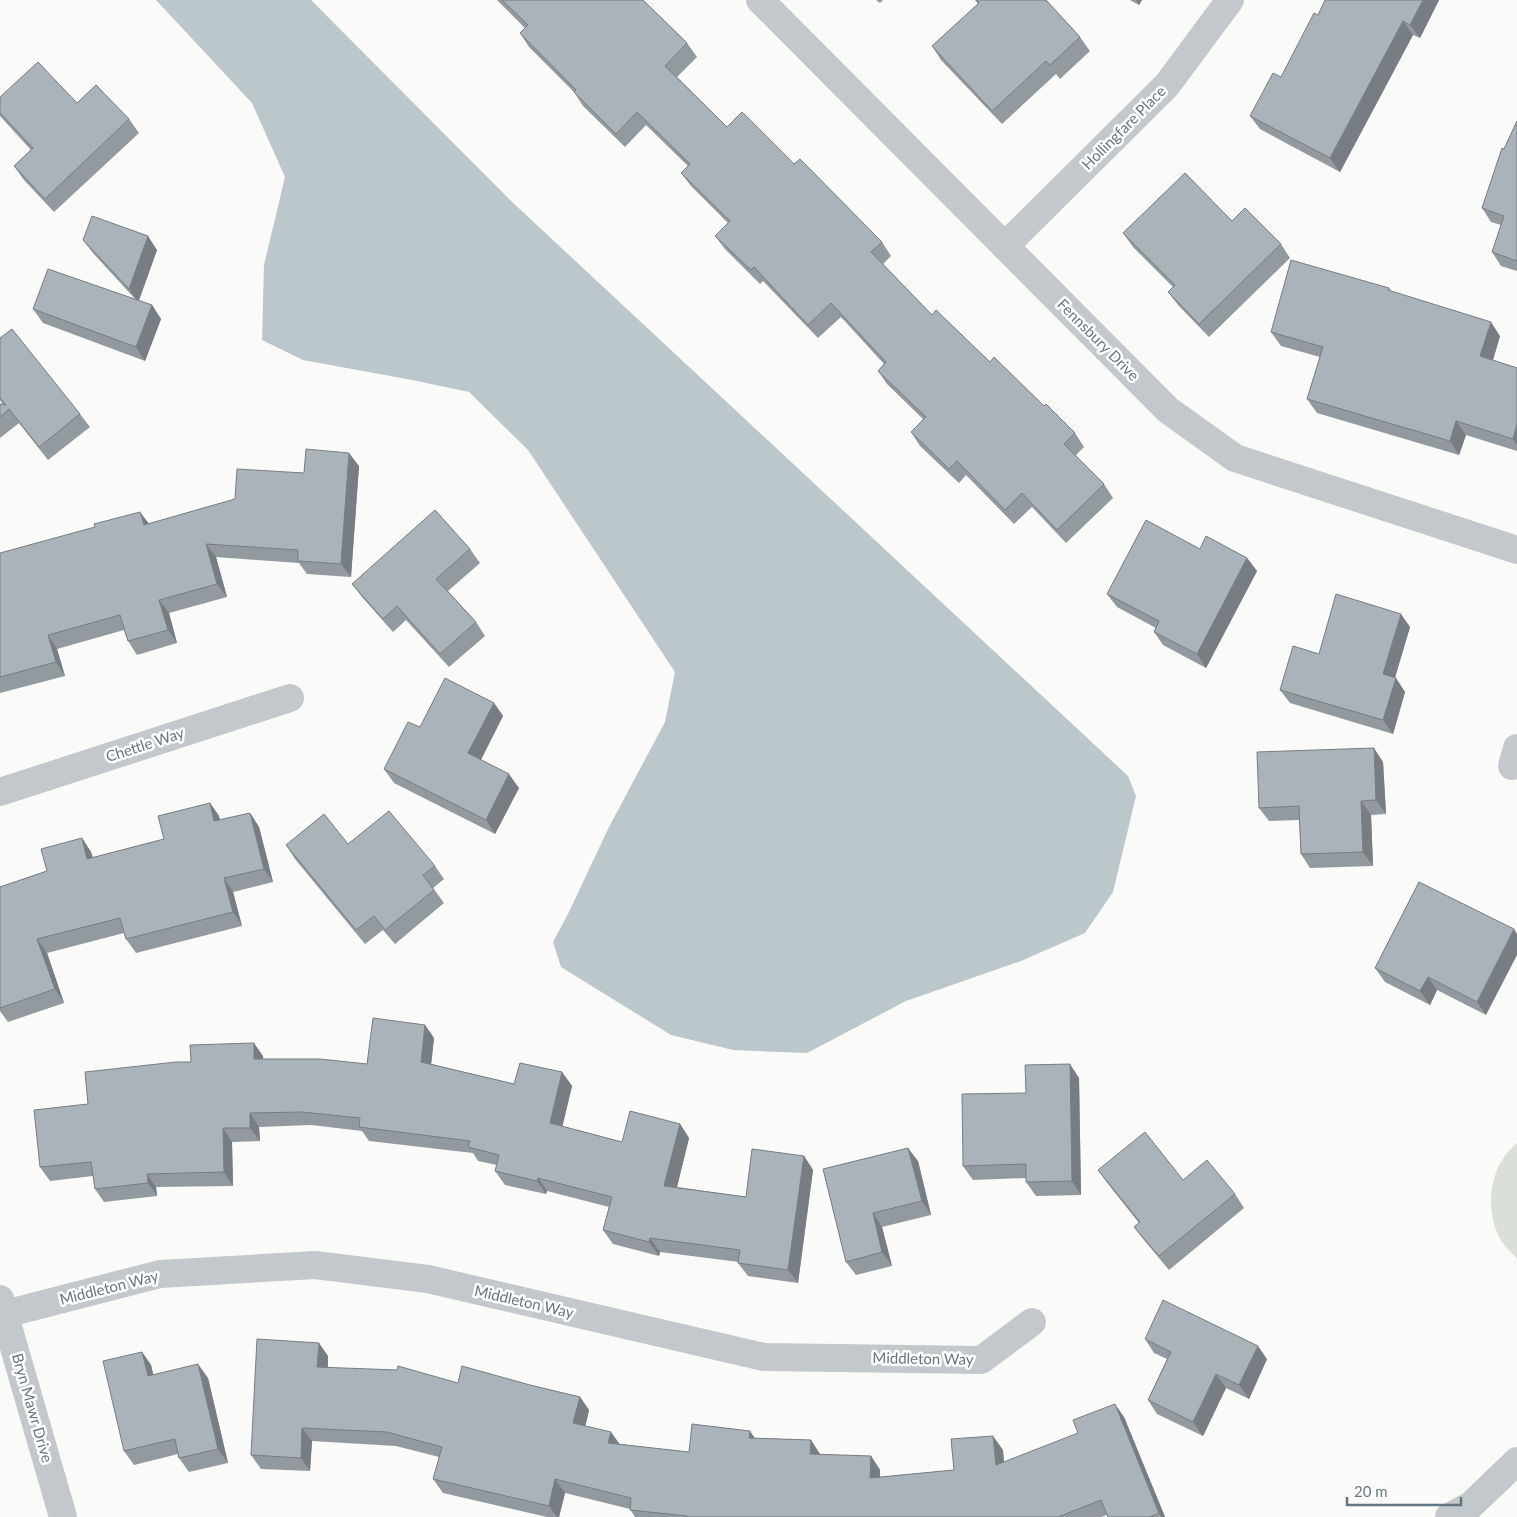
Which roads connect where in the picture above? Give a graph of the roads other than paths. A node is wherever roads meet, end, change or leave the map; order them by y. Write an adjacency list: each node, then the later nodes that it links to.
1 (760, 0): 3 (street, Fennsbury Drive)
2 (1230, 0): 3 (street, Hollingfare Place)
3 (1005, 246): 4 (street, Fennsbury Drive)
4 (1517, 550)
5 (290, 698): 6 (street, Chettle Way)
6 (0, 792)
7 (3, 1307): 8 (street, Middleton Way); 10 (street, Bryn Mawr Drive)
8 (1032, 1322)
9 (1517, 1462): 11 (street)
10 (63, 1517)
11 (1450, 1517)

